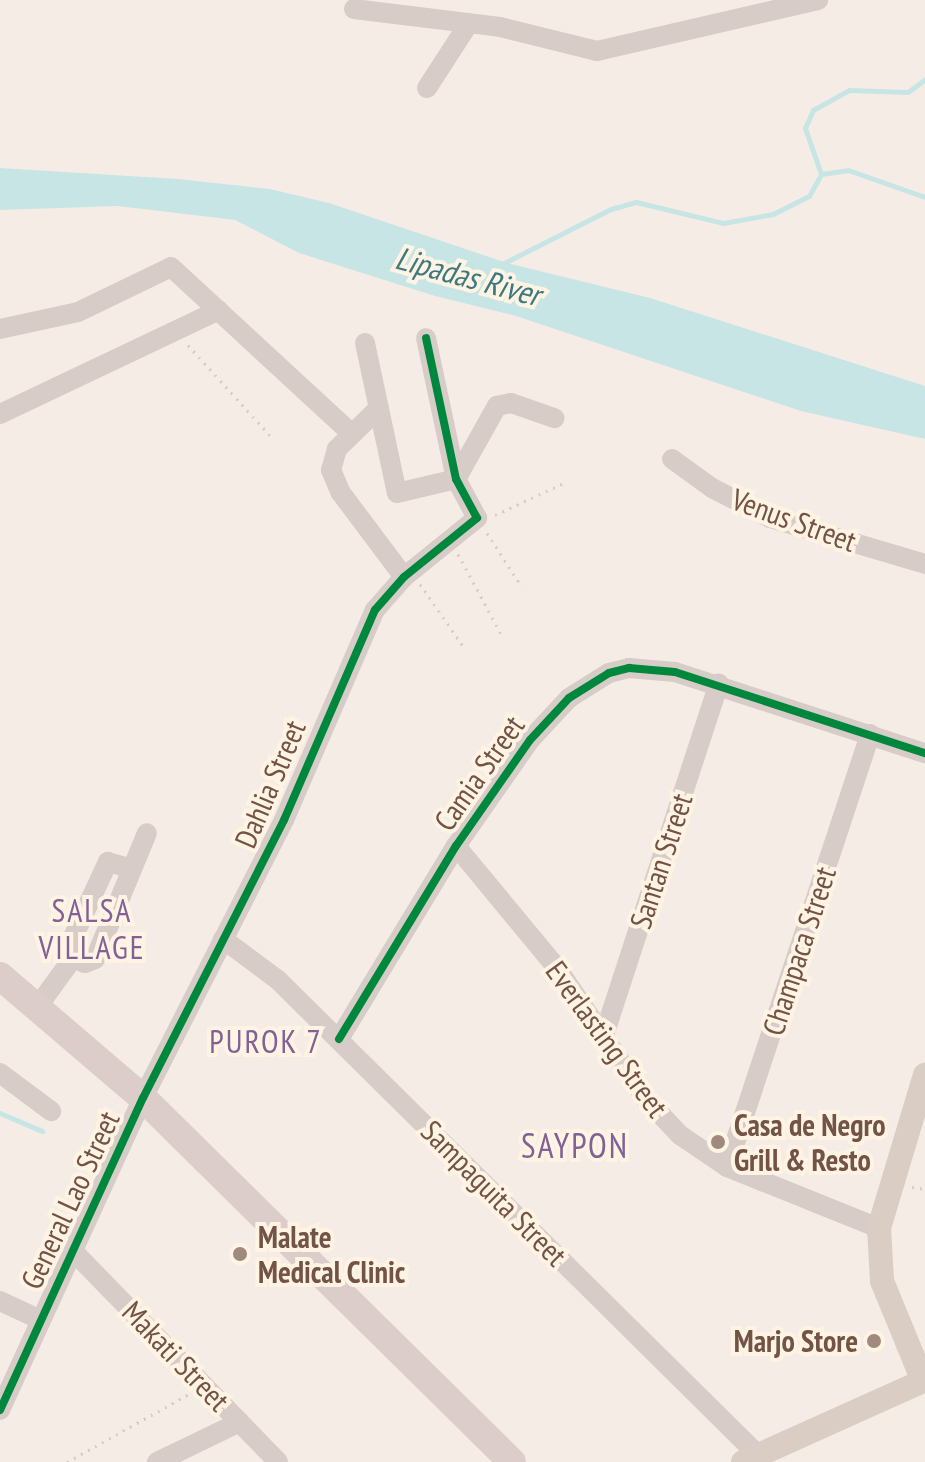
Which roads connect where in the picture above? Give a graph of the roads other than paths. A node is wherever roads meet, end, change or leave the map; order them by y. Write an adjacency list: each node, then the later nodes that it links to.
1 (818, 0): 3 (street)
2 (354, 9): 3 (street)
3 (469, 23): 4 (street)
4 (427, 88)
5 (219, 310): 6 (street); 10 (street); 12 (street)
6 (0, 329)
7 (426, 338): 14 (street)
8 (365, 343): 9 (street)
9 (379, 408): 12 (street); 14 (street)
10 (0, 414)
11 (554, 418): 14 (street)
12 (351, 433): 16 (street)
13 (672, 459): 15 (street, Venus Street)
14 (456, 479): 16 (street, Dahlia Street)
15 (925, 564)
16 (408, 574): 23 (street, Dahlia Street)
17 (719, 684): 18 (street, Camia Street); 21 (street, Camia Street); 27 (street, Santan Street)
18 (870, 734): 19 (street, Camia Street); 33 (street, Champaca Street)
19 (925, 753)
20 (147, 833): 22 (street)
21 (456, 846): 27 (street, Everlasting Street); 28 (street, Camia Street)
22 (132, 869): 24 (street); 24 (street)
23 (223, 939): 28 (street, Sampaguita Street); 31 (street, Dahlia Street)
24 (73, 958): 26 (street)
25 (0, 976): 26 (highway)
26 (38, 1006): 31 (highway)
27 (603, 1038): 33 (street, Everlasting Street)
28 (339, 1039): 41 (street, Sampaguita Street)
29 (0, 1073): 32 (street)
30 (925, 1075): 34 (main road)
31 (143, 1098): 35 (street, General Lao Street); 44 (highway)
32 (51, 1111)
33 (727, 1167): 34 (street, Everlasting Street)
34 (879, 1228): 38 (main road)
35 (73, 1251): 37 (street, General Lao Street); 40 (street, Makati Street)
36 (0, 1301): 37 (street)
37 (41, 1320): 39 (street, General Lao Street)
38 (924, 1382): 41 (main road)
39 (0, 1410)
40 (240, 1422): 42 (street); 43 (street, Makati Street)
41 (751, 1459)
42 (157, 1462)
43 (278, 1462)
44 (512, 1462)

